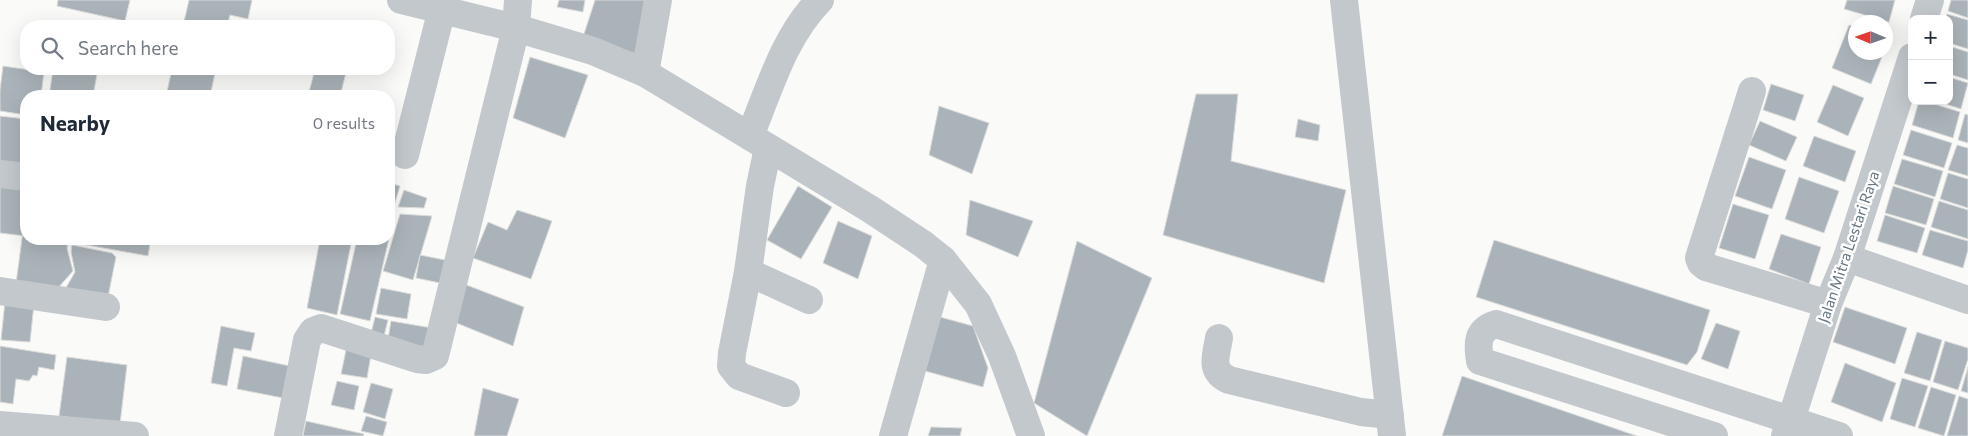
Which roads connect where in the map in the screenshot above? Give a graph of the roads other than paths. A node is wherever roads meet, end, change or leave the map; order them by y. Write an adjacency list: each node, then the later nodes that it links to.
1 (401, 0): 7 (street)
2 (518, 0): 9 (street)
3 (658, 0): 11 (street)
4 (820, 0): 13 (street)
5 (1344, 0): 28 (street)
6 (1930, 0): 8 (street)
7 (442, 9): 9 (street); 14 (street)
8 (1925, 15)
9 (516, 28): 11 (street); 32 (street)
10 (1911, 60): 17 (street, Jalan Mitra Lestari Raya)
11 (645, 73): 13 (street)
12 (1752, 92): 23 (street)
13 (759, 142): 18 (street); 19 (street)
14 (405, 154)
15 (0, 174): 16 (street)
16 (20, 177)
17 (1847, 258): 22 (street); 23 (street, Jalan Mitra Lestari Raya)
18 (943, 260): 30 (street); 33 (street)
19 (748, 272): 21 (street); 26 (street)
20 (0, 291): 24 (street)
21 (810, 300)
22 (1968, 300)
23 (1828, 304): 29 (street, Jalan Mitra Lestari Raya)
24 (106, 307)
25 (1219, 338): 28 (street)
26 (786, 392)
27 (0, 425): 31 (street)
28 (1391, 425)
29 (1788, 428): 34 (street); 35 (street)
30 (1028, 433)
31 (135, 436)
32 (288, 436)
33 (893, 436)
34 (1714, 436)
35 (1839, 436)

